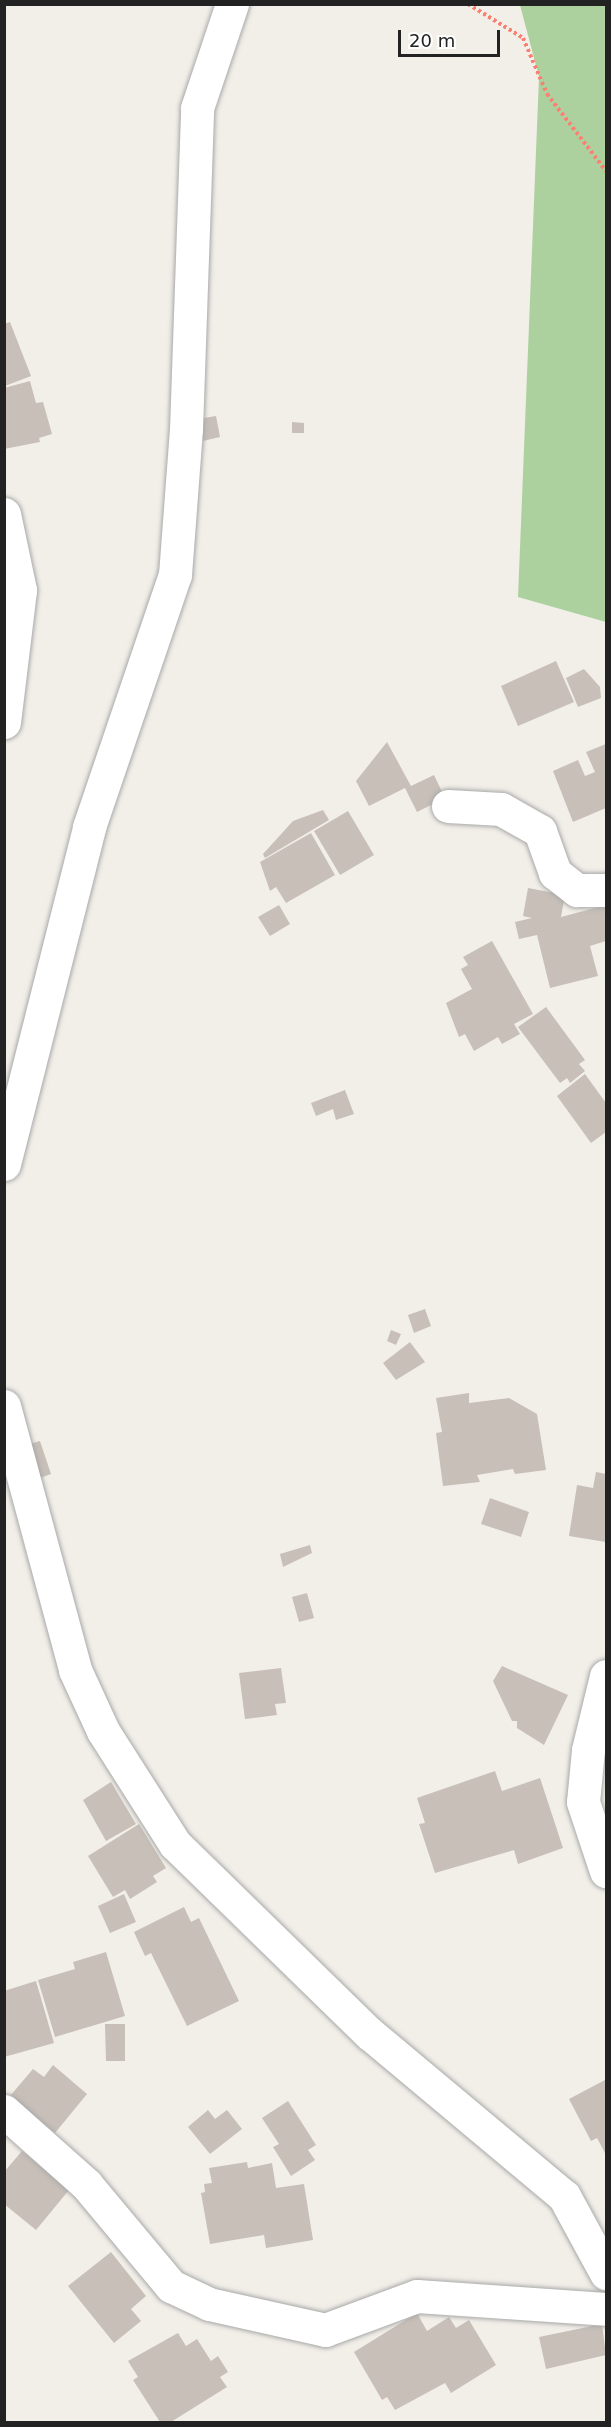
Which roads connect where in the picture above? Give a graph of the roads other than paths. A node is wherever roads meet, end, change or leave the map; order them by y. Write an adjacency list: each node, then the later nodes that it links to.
1 (232, 4): 6 (street)
2 (4, 514): 3 (street)
3 (4, 722)
4 (448, 806): 5 (street)
5 (606, 890)
6 (4, 1164)
7 (4, 1406): 11 (street)
8 (606, 1676): 9 (street)
9 (606, 1871)
10 (4, 2111): 12 (street)
11 (606, 2273)
12 (606, 2309)

